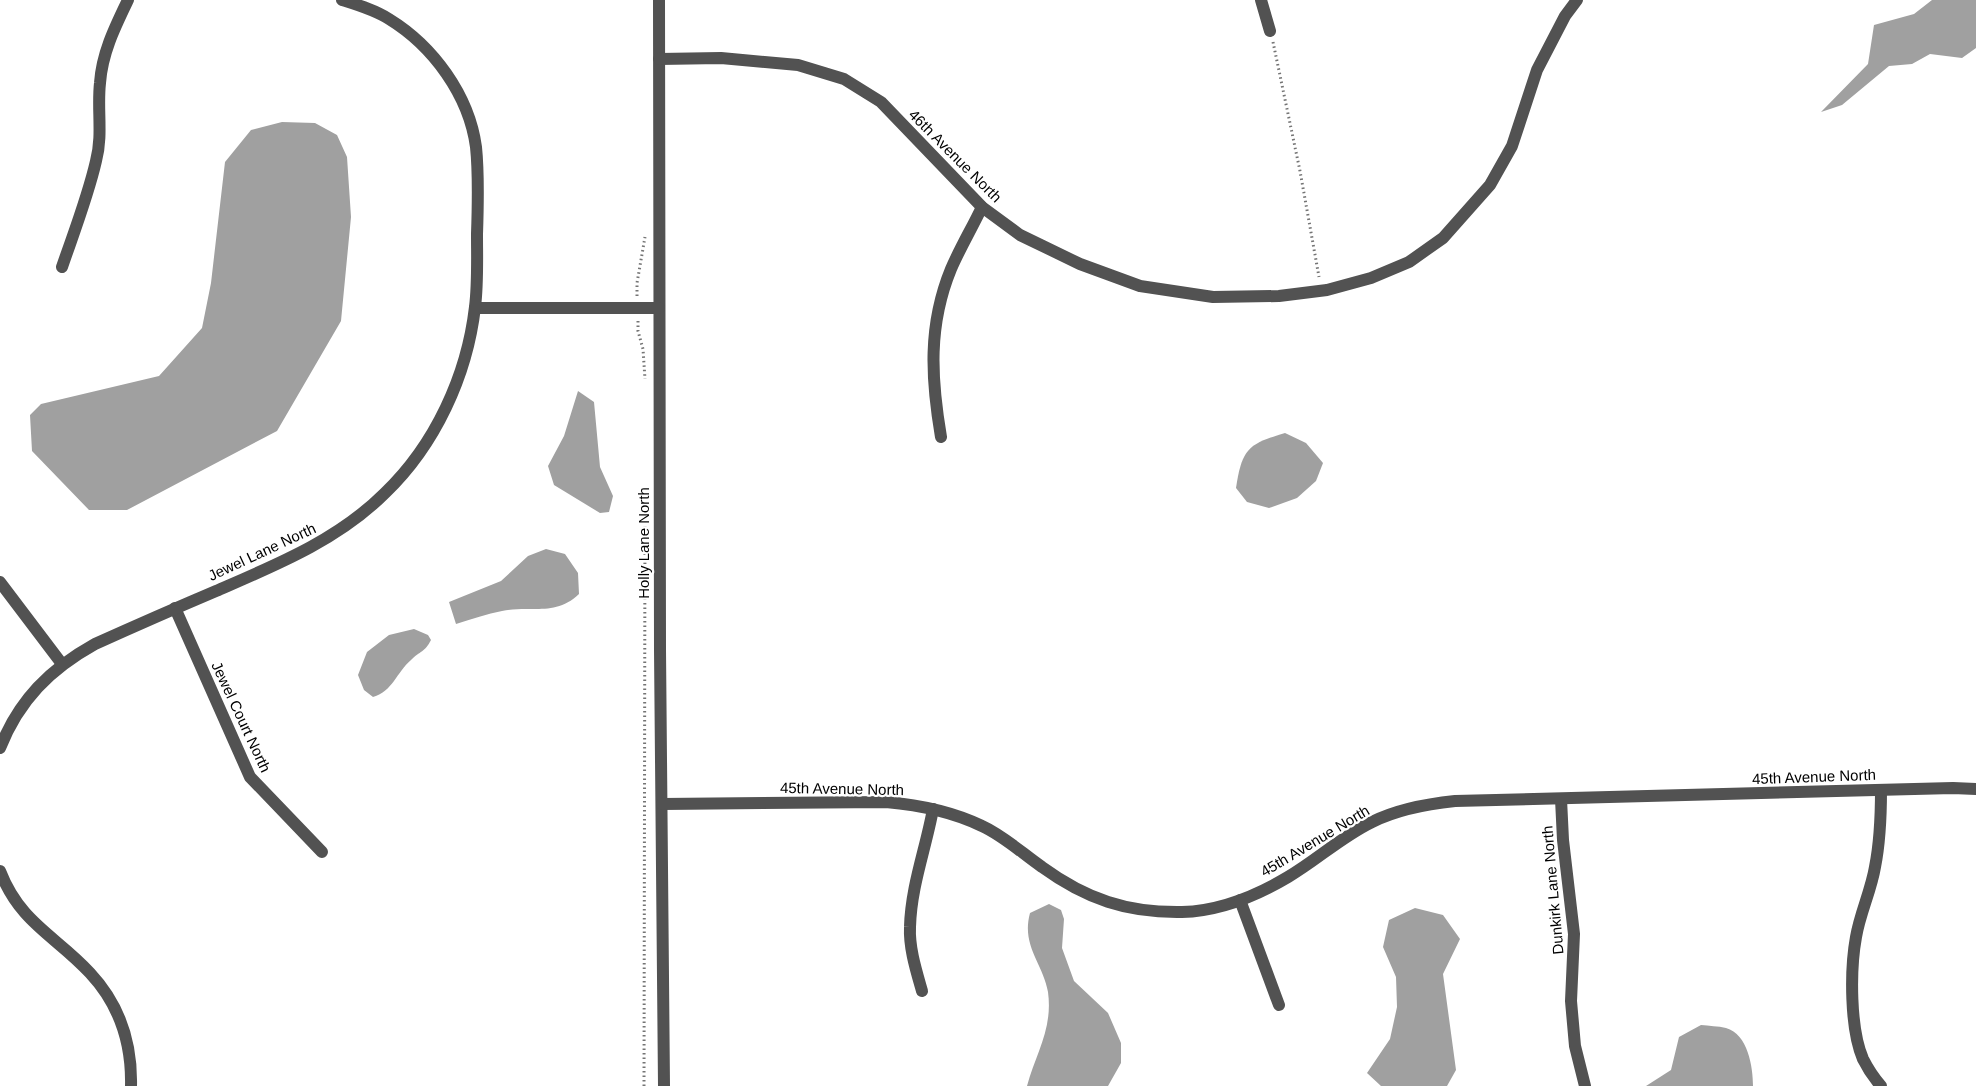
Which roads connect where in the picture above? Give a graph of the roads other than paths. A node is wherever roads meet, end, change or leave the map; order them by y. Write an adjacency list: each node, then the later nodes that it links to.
1 (128, 0): 10 (street)
2 (342, 0): 6 (street)
3 (659, 0): 8 (street, Holly Lane North)
4 (1261, 0): 7 (street)
5 (1577, 0): 9 (street, 46th Avenue North)
6 (368, 4): 11 (street, Jewel Lane North)
7 (1270, 31)
8 (659, 59): 9 (street, 46th Avenue North); 12 (street, Holly Lane North)
9 (982, 207): 13 (street)
10 (62, 267)
11 (475, 308): 12 (street); 15 (street, Jewel Lane North)
12 (659, 308): 21 (street, Holly Lane North)
13 (941, 436)
14 (0, 582): 16 (street)
15 (175, 608): 16 (street, Jewel Lane North); 23 (street, Jewel Court North)
16 (62, 664): 17 (street, Jewel Lane North)
17 (0, 748)
18 (1976, 789): 19 (street, 45th Avenue North)
19 (1881, 790): 20 (street, 45th Avenue North); 31 (street)
20 (1561, 799): 25 (street, 45th Avenue North); 30 (street, Dunkirk Lane North)
21 (662, 804): 22 (street, 45th Avenue North); 29 (street, Holly Lane North)
22 (933, 809): 25 (street, 45th Avenue North); 26 (street)
23 (322, 852)
24 (0, 871): 28 (street)
25 (1240, 900): 27 (street)
26 (922, 991)
27 (1279, 1005)
28 (131, 1086)
29 (664, 1086)
30 (1585, 1086)
31 (1881, 1086)

